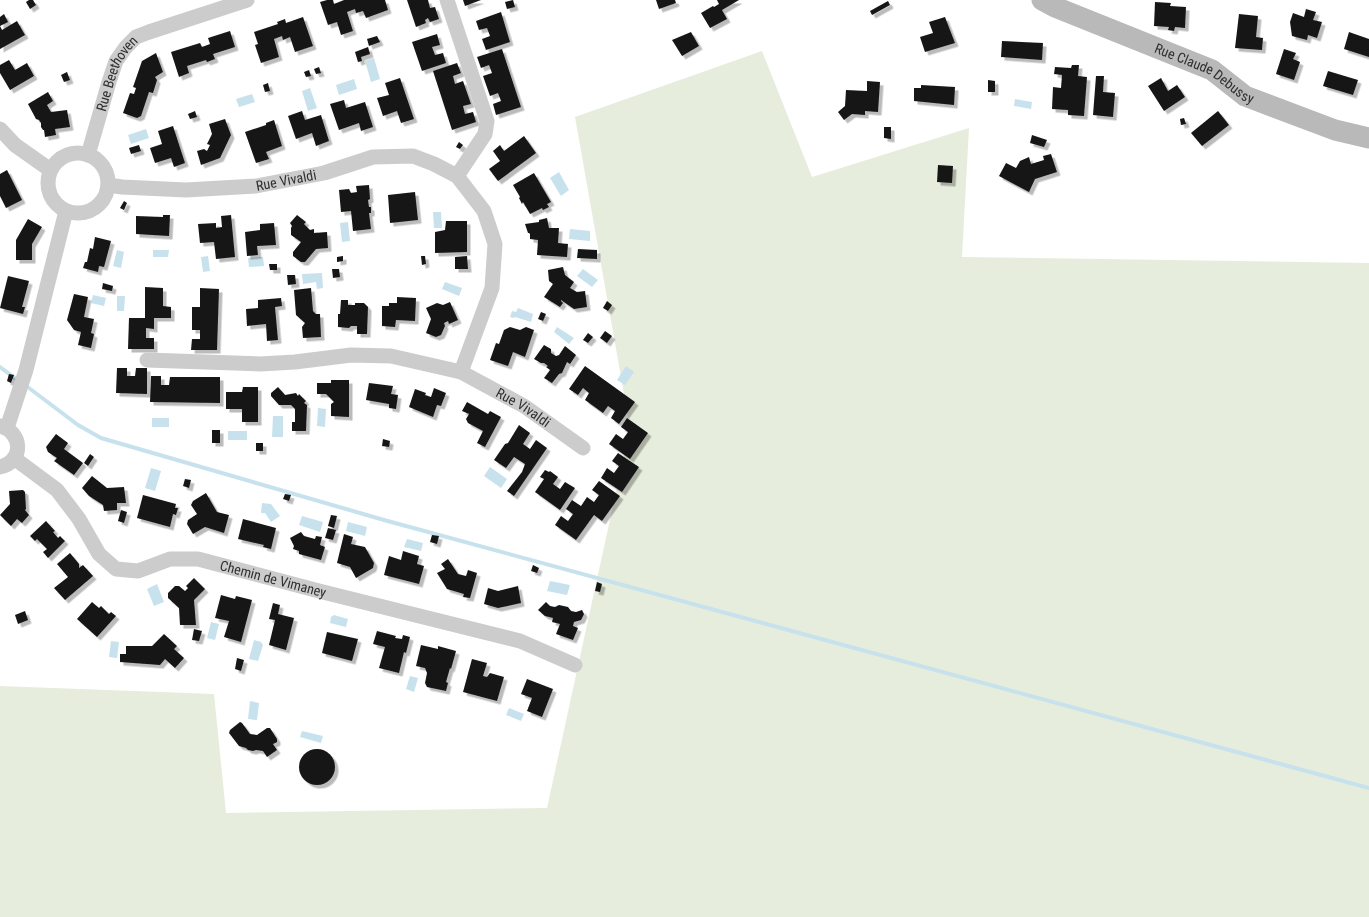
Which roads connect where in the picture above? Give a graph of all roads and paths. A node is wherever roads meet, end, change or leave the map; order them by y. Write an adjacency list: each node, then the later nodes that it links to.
1 (247, 0): 6 (street, Rue Beethoven)
2 (447, 0): 8 (street)
3 (1042, 0): 5 (street, Rue Claude Debussy)
4 (0, 129): 7 (street)
5 (1369, 138)
6 (88, 155): 7 (street); 9 (street)
7 (49, 169): 10 (street)
8 (457, 176): 9 (street, Rue Vivaldi); 12 (street, Rue Vivaldi)
9 (108, 185): 10 (street)
10 (66, 211): 13 (street)
11 (147, 360): 12 (street, Rue Vivaldi)
12 (461, 372): 14 (street, Rue Vivaldi)
13 (3, 427): 15 (street)
14 (584, 448)
15 (14, 458): 16 (street); 17 (street, Chemin de Vimaney)
16 (0, 467)
17 (575, 665)

